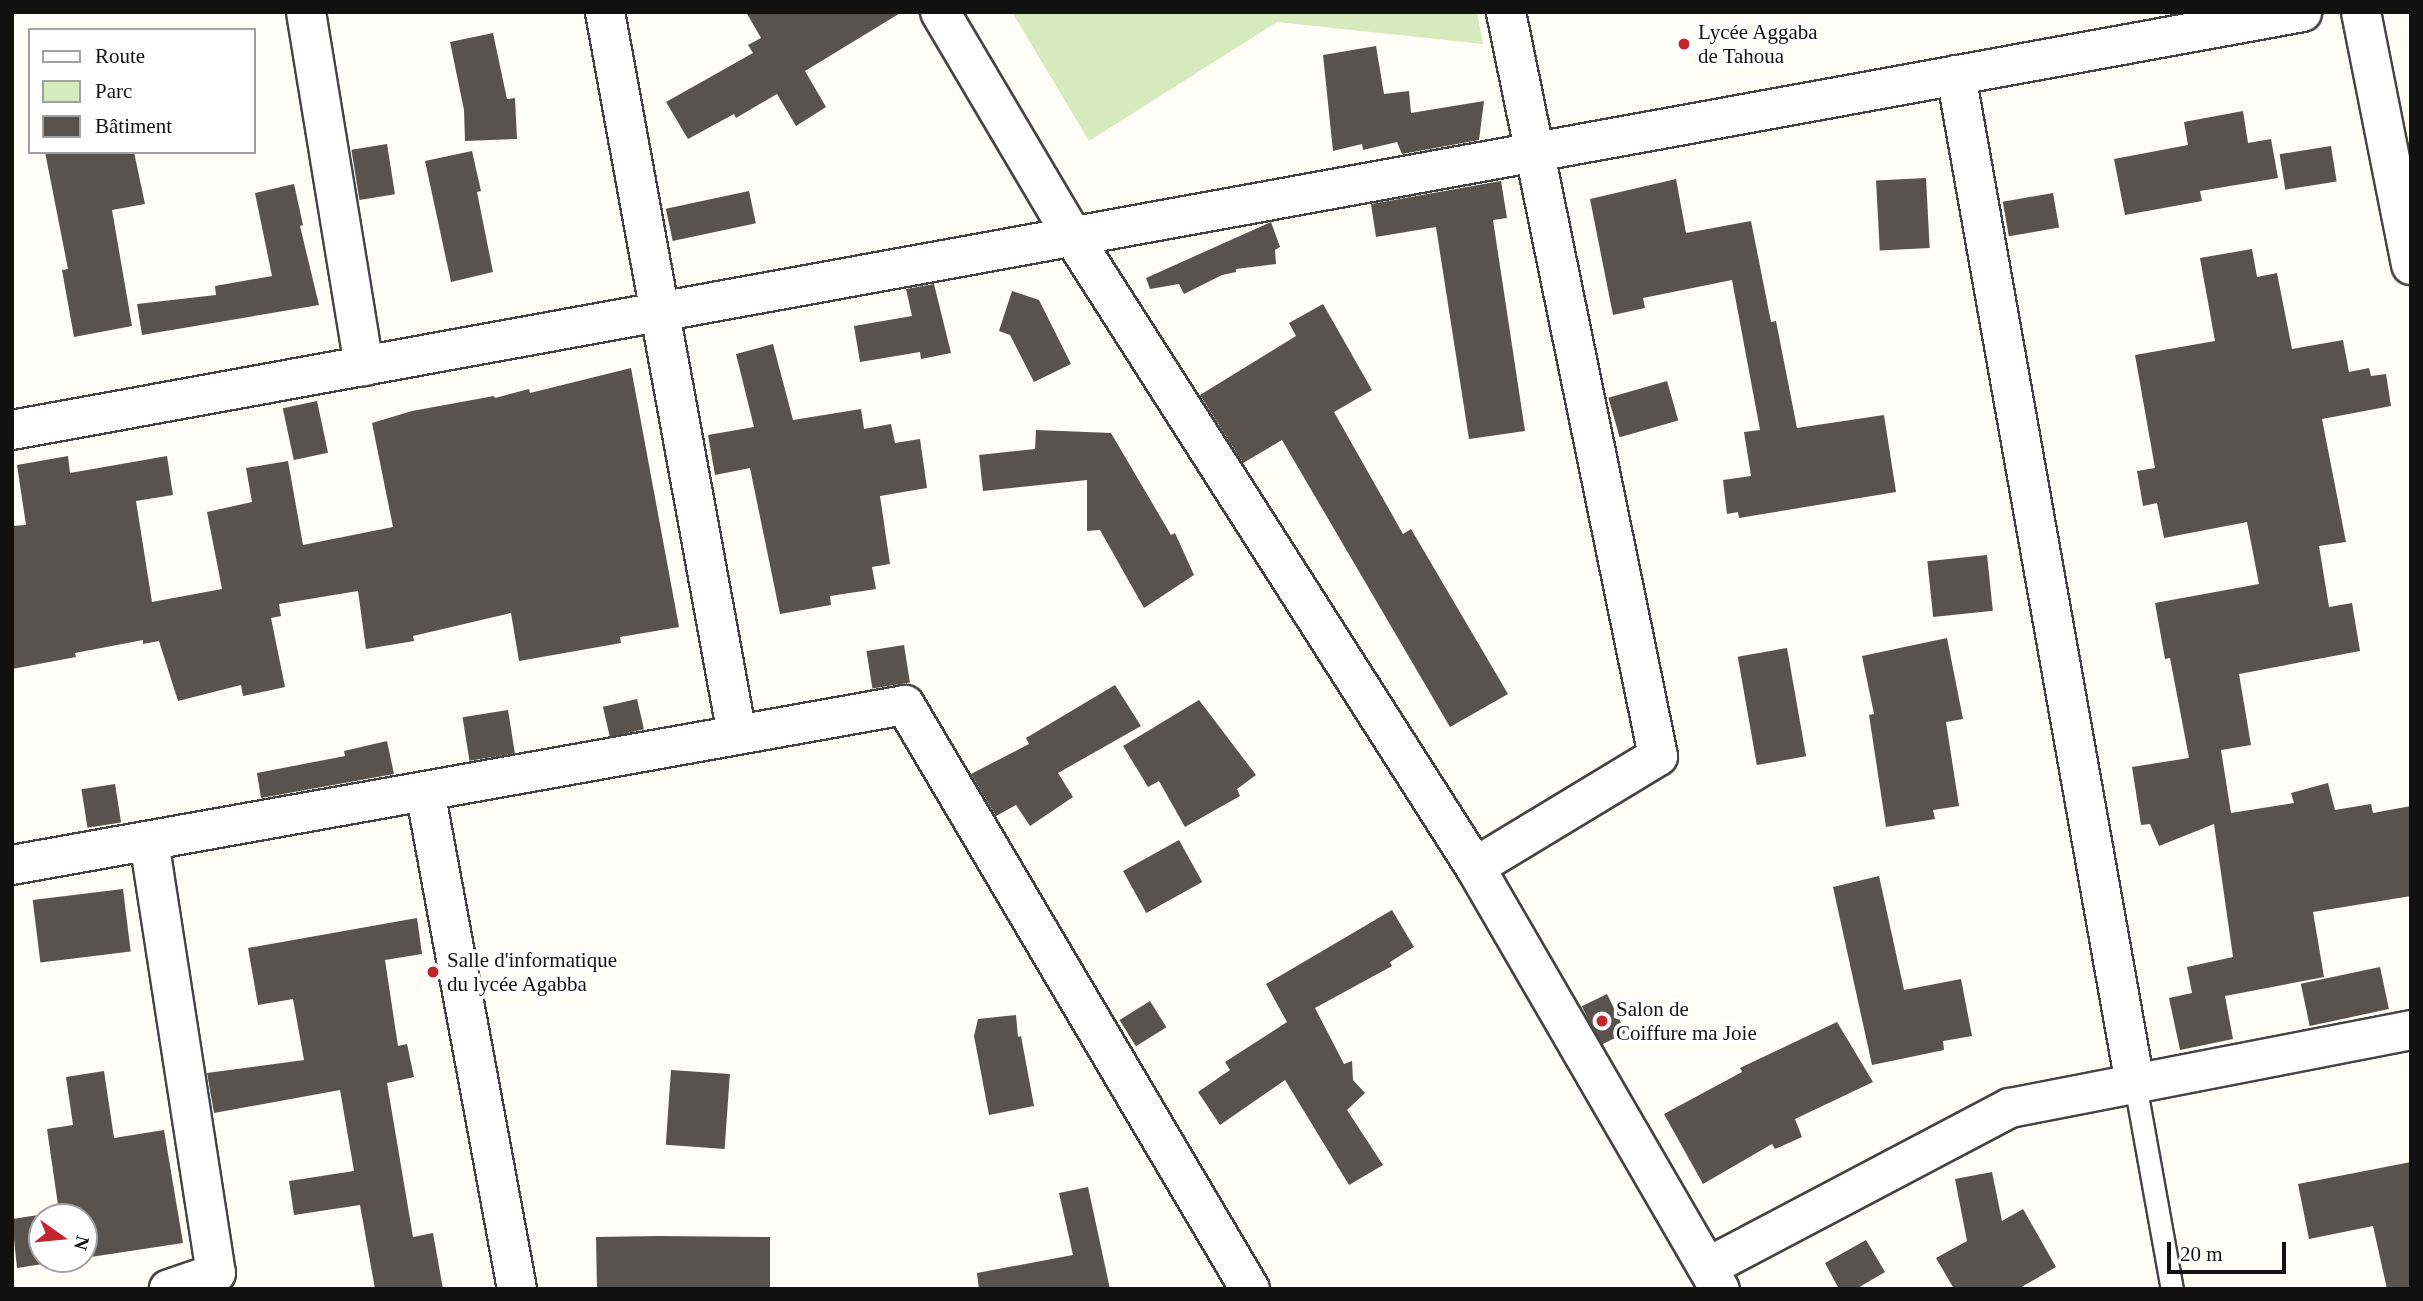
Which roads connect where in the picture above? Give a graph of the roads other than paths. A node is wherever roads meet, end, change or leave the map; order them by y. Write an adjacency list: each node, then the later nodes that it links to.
1 (306, 12): 12 (street)
2 (605, 12): 11 (street)
3 (940, 12): 9 (street)
4 (1506, 12): 8 (street)
5 (2302, 12): 7 (street)
6 (2361, 12): 10 (street)
7 (1956, 75): 8 (street); 20 (street)
8 (1533, 152): 9 (street); 18 (street)
9 (1073, 237): 11 (street); 18 (street)
10 (2411, 265)
11 (662, 312): 12 (street); 14 (street)
12 (364, 366): 13 (street)
13 (12, 430)
14 (737, 735): 15 (street); 24 (street)
15 (425, 791): 16 (street); 23 (street)
16 (149, 841): 17 (street); 22 (street)
17 (12, 865)
18 (1475, 867): 21 (street)
19 (2411, 1030): 20 (street)
20 (2135, 1084): 21 (street); 25 (lane)
21 (1714, 1278)
22 (169, 1289)
23 (517, 1289)
24 (1250, 1289)
25 (2172, 1289)

